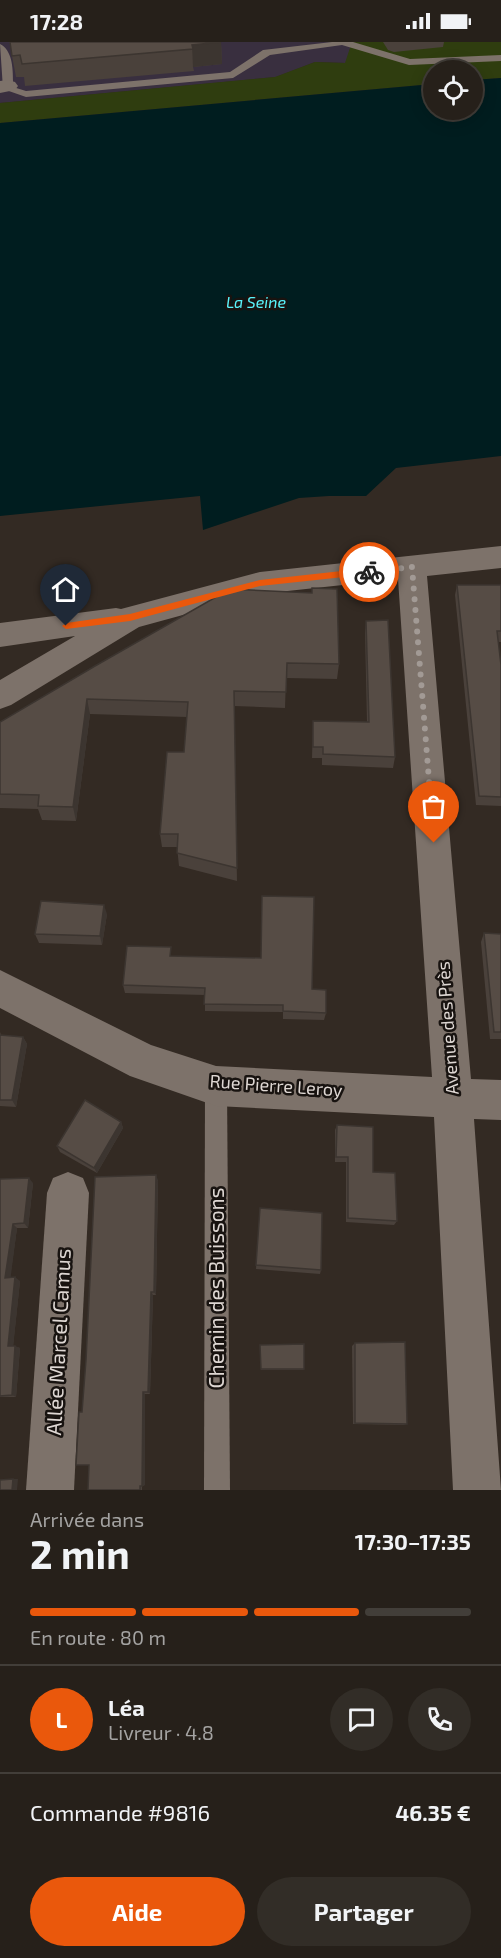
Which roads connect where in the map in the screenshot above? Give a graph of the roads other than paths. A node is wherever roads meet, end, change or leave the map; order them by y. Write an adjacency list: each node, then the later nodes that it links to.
1 (342, 42): 3 (lane); 4 (lane)
2 (0, 47): 4 (lane)
3 (501, 58)
4 (4, 87)
5 (501, 557): 6 (street)
6 (412, 567): 7 (street); 12 (street, Avenue des Près)
7 (130, 618): 8 (street); 9 (street)
8 (0, 635)
9 (0, 696)
10 (0, 988): 11 (street, Rue Pierre Leroy)
11 (216, 1086): 12 (street, Rue Pierre Leroy); 16 (lane, Chemin des Buissons)
12 (453, 1097): 13 (street, Rue Pierre Leroy); 17 (street, Avenue des Près)
13 (501, 1100)
14 (68, 1193): 15 (street, Allée Marcel Camus)
15 (50, 1490)
16 (217, 1490)
17 (477, 1490)

